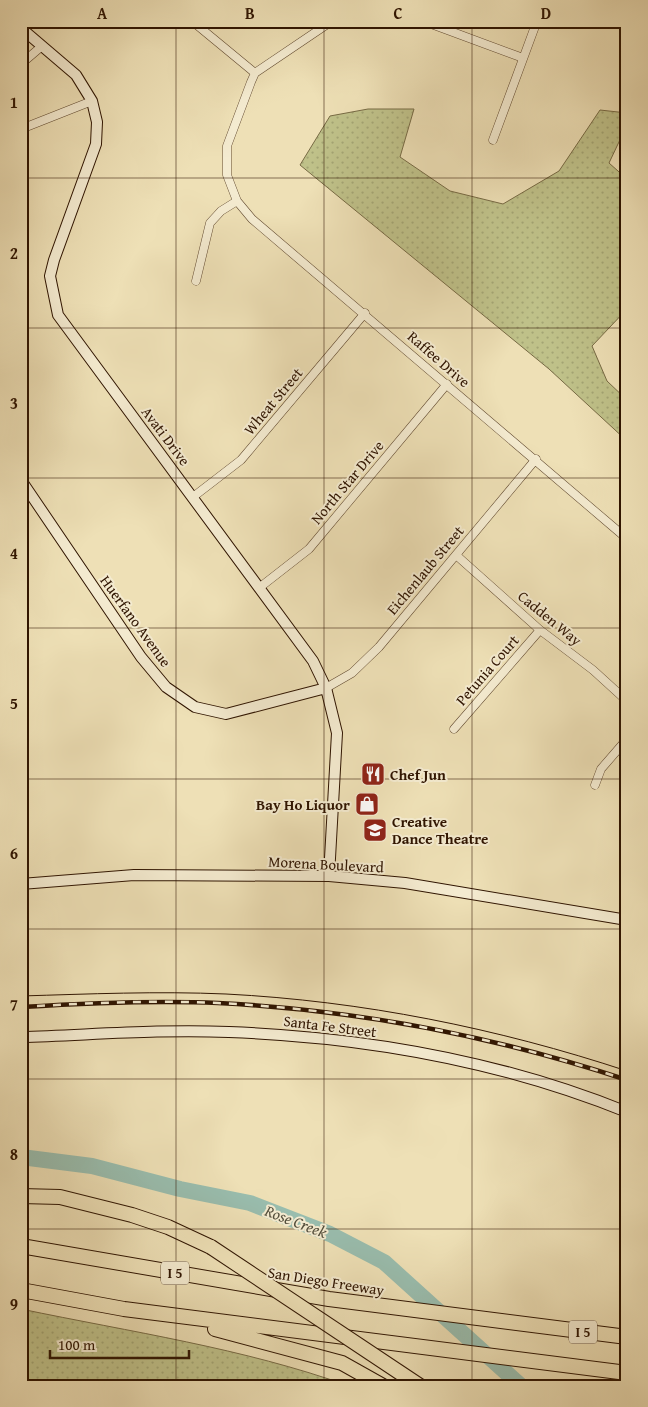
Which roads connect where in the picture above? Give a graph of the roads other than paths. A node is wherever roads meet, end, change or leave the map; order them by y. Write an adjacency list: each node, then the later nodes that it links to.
1 (192, 21): 9 (street)
2 (332, 21): 9 (street)
3 (424, 21): 7 (street)
4 (537, 21): 7 (street)
5 (21, 28): 6 (street, Avati Drive)
6 (42, 46): 8 (street); 10 (street, Avati Drive)
7 (523, 58): 12 (street)
8 (21, 64)
9 (255, 73): 13 (street, Raffee Drive)
10 (92, 101): 11 (street); 20 (street, Avati Drive)
11 (21, 129)
12 (493, 140)
13 (237, 201): 14 (street); 15 (street, Raffee Drive)
14 (196, 282)
15 (364, 313): 16 (street, Raffee Drive); 20 (street, Wheat Street)
16 (446, 384): 17 (street, Raffee Drive); 24 (street, North Star Drive)
17 (536, 459): 22 (street, Raffee Drive); 23 (street, Eichenlaub Street)
18 (21, 480): 19 (street, Huerfano Avenue)
19 (30, 493): 21 (street); 26 (street, Huerfano Avenue)
20 (193, 498): 24 (street, Avati Drive)
21 (21, 501)
22 (625, 536)
23 (456, 555): 25 (street, Cadden Way); 26 (street, Eichenlaub Street)
24 (259, 588): 26 (street, Avati Drive)
25 (540, 630): 27 (street, Cadden Way); 28 (street, Petunia Court)
26 (326, 688): 31 (street, Avati Drive)
27 (627, 701)
28 (454, 729)
29 (627, 739): 30 (street)
30 (595, 785)
31 (330, 876): 32 (street, Morena Boulevard); 33 (street, Morena Boulevard)
32 (21, 884)
33 (627, 920)
34 (21, 1037): 35 (street, Santa Fe Street)
35 (627, 1112)
36 (21, 1196): 43 (highway, bridge)
37 (21, 1246): 40 (highway, San Diego Freeway / I 5)
38 (21, 1290): 39 (highway, I 5)
39 (124, 1309): 41 (highway, I 5); 42 (highway)
40 (627, 1337)
41 (627, 1373)
42 (383, 1386)
43 (420, 1386)

